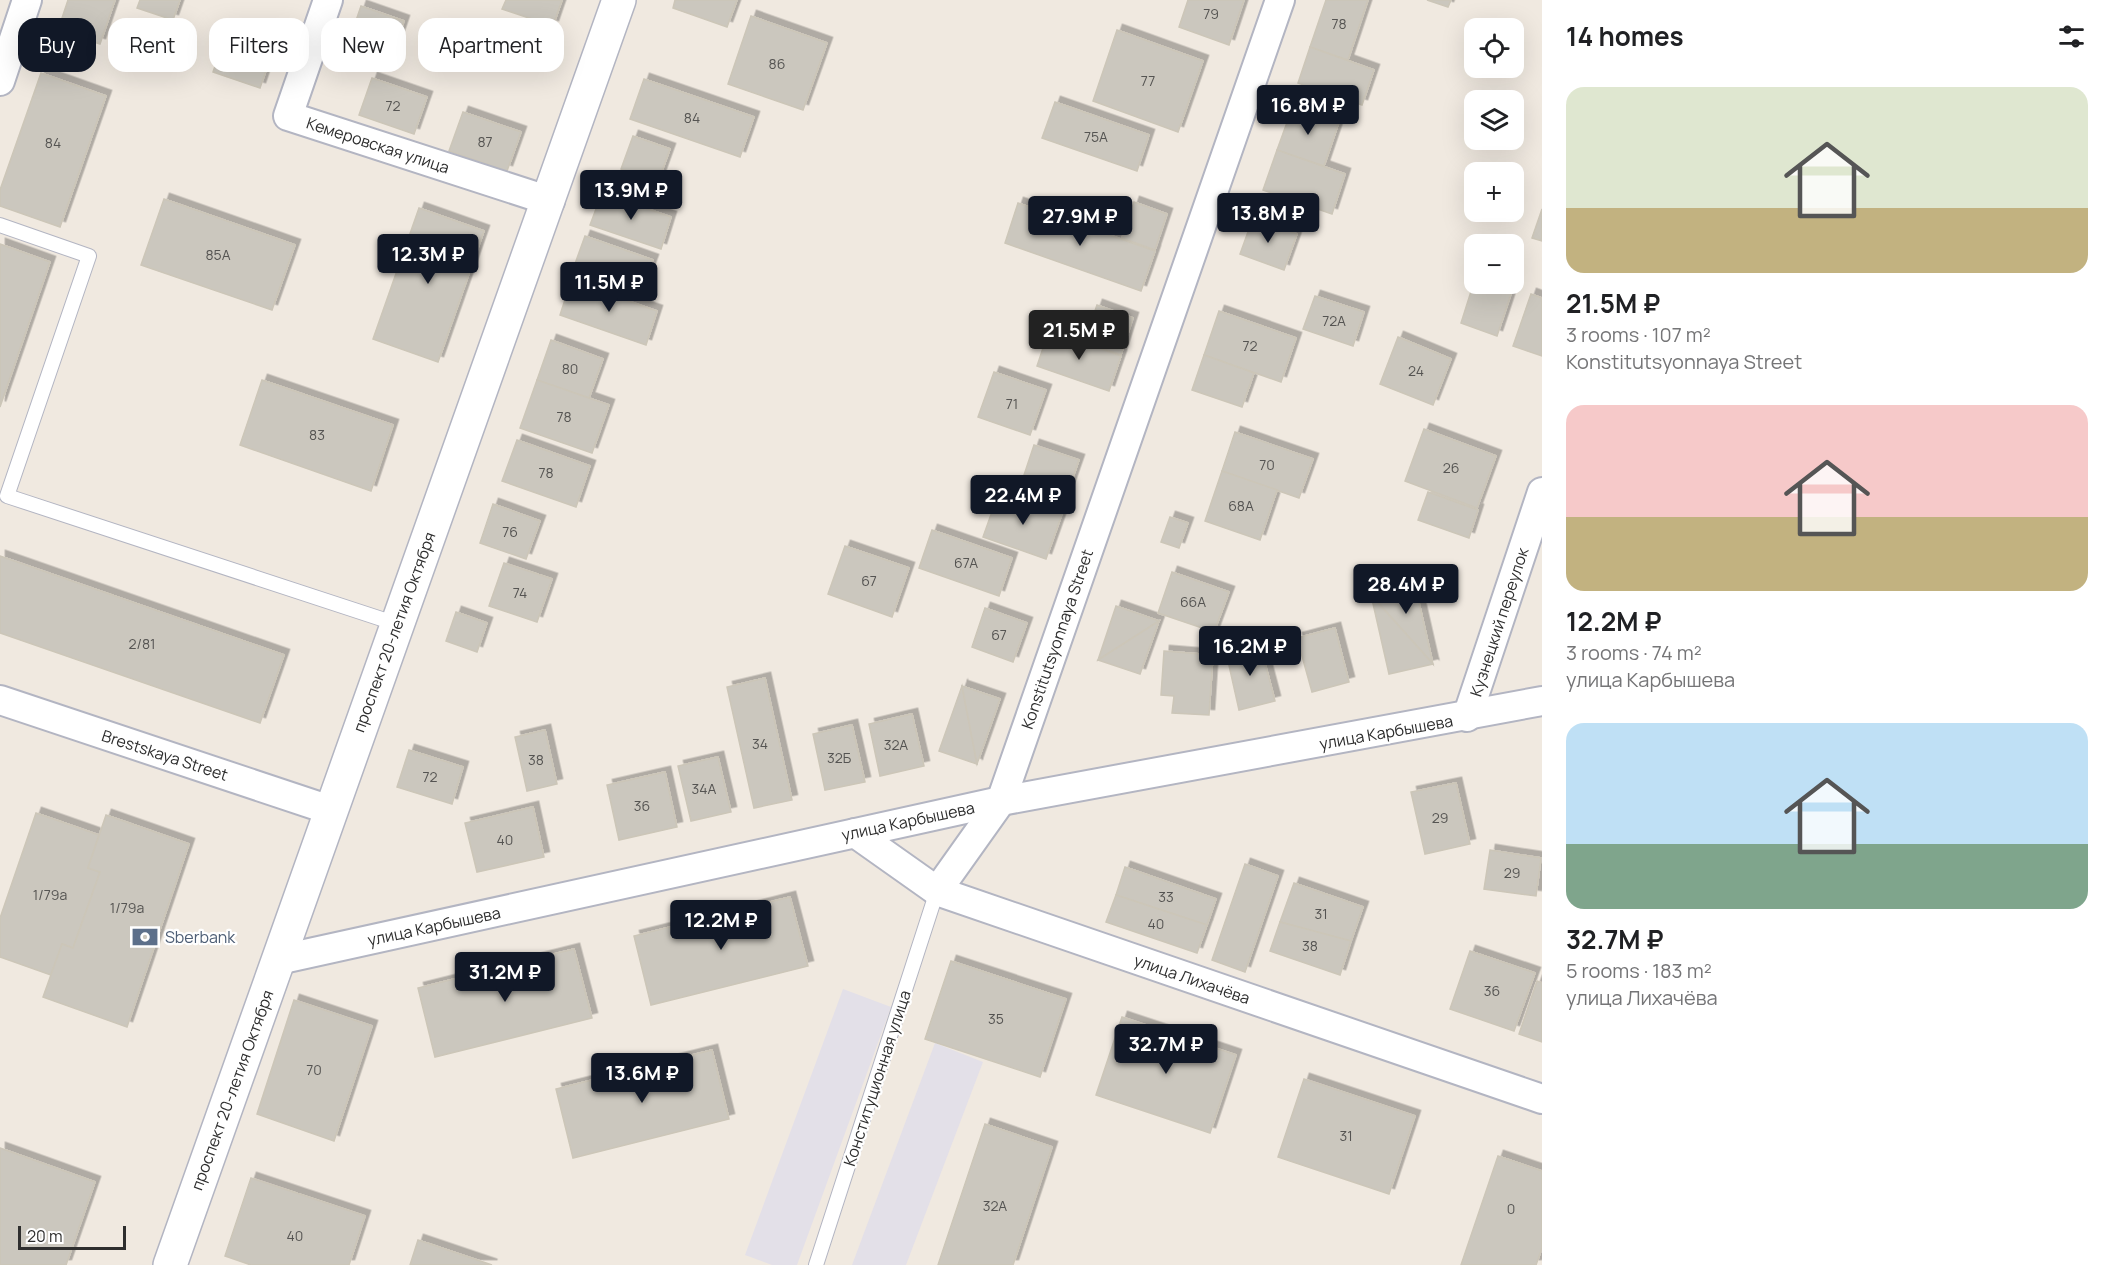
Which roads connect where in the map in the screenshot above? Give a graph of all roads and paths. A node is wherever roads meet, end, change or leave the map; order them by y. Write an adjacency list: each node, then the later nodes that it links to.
1 (27, 0): 5 (street)
2 (328, 0): 6 (street, Кемеровская улица)
3 (619, 0): 6 (street, проспект 20-летия Октября)
4 (1280, 0): 13 (street, Konstitutsyonnaya Street)
5 (0, 81)
6 (549, 201): 9 (street, проспект 20-летия Октября)
7 (0, 225): 9 (lane)
8 (1542, 492): 12 (street, Кузнецкий переулок)
9 (397, 624): 14 (street, проспект 20-летия Октября)
10 (0, 700): 14 (street, Brestskaya Street)
11 (1542, 701): 12 (street, улица Карбышева)
12 (1467, 717): 13 (street, улица Карбышева)
13 (1001, 801): 15 (street, улица Карбышева); 16 (street, Konstitutsyonnaya Street)
14 (330, 810): 17 (street, проспект 20-летия Октября)
15 (855, 833): 16 (street, улица Лихачёва); 17 (street, улица Карбышева)
16 (937, 891): 18 (street, улица Лихачёва); 20 (lane, Конституционная улица)
17 (278, 960): 19 (street, проспект 20-летия Октября)
18 (1542, 1100)
19 (170, 1265)
20 (816, 1265)

